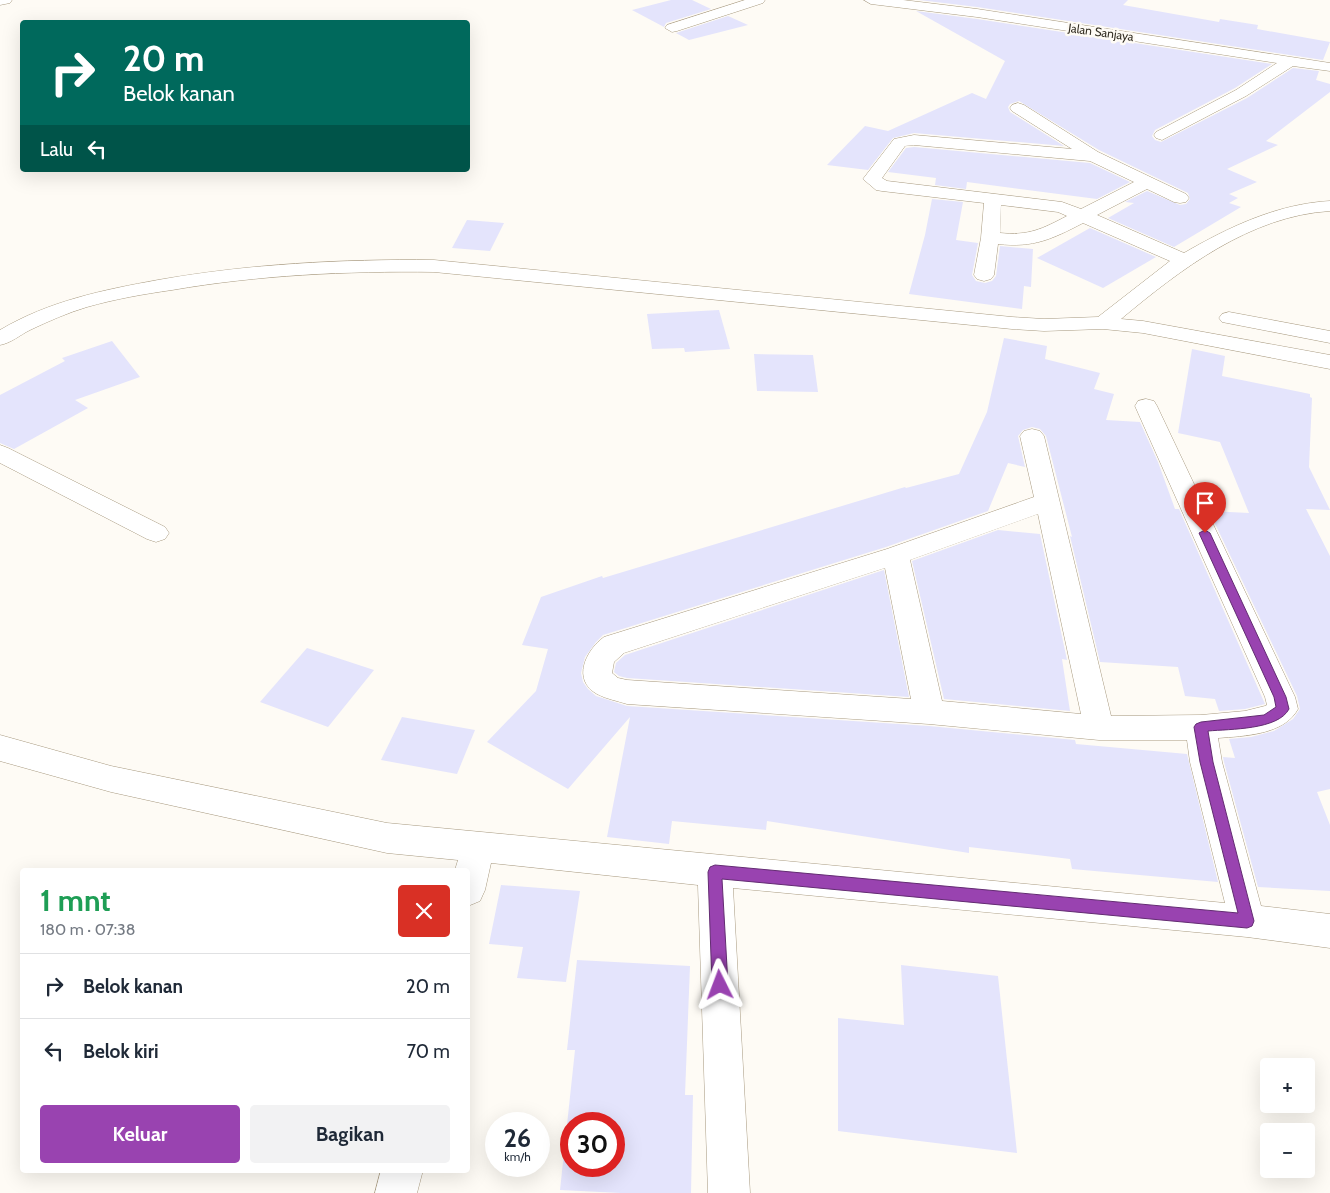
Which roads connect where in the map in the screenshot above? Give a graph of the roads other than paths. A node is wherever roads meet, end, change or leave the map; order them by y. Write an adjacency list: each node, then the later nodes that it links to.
1 (5, 0): 4 (street)
2 (758, 0): 6 (street)
3 (872, 0): 5 (street, Jalan Sanjaya)
4 (0, 1)
5 (885, 1): 7 (street, Jalan Sanjaya)
6 (672, 28)
7 (1290, 61): 8 (street, Jalan Sanjaya); 11 (street)
8 (1330, 67)
9 (1018, 108): 10 (street)
10 (1046, 126): 12 (street); 13 (street)
11 (1162, 135)
12 (1008, 149): 13 (street); 15 (street)
13 (1094, 156): 14 (street)
14 (1147, 182): 16 (street); 18 (street)
15 (993, 198): 18 (street); 19 (street)
16 (1180, 198)
17 (1330, 206): 20 (street)
18 (1082, 216): 19 (street); 20 (street)
19 (990, 238): 21 (street)
20 (1184, 260): 23 (street)
21 (984, 275)
22 (1229, 318): 24 (street)
23 (1103, 323): 25 (street); 26 (street)
24 (1330, 337)
25 (0, 339)
26 (1330, 362)
27 (1146, 406): 34 (street)
28 (1032, 436): 30 (street)
29 (0, 453): 31 (street)
30 (1048, 501): 32 (street); 35 (street)
31 (156, 533)
32 (896, 555): 33 (street); 33 (street)
33 (929, 712): 35 (street)
34 (1201, 727): 35 (street); 40 (street)
35 (1099, 728)
36 (0, 748): 37 (street)
37 (477, 848): 38 (street); 39 (street)
38 (715, 872): 40 (street); 44 (street)
39 (470, 881)
40 (1247, 921): 41 (street)
41 (1330, 932)
42 (401, 1173): 43 (street)
43 (396, 1193)
44 (729, 1193)

